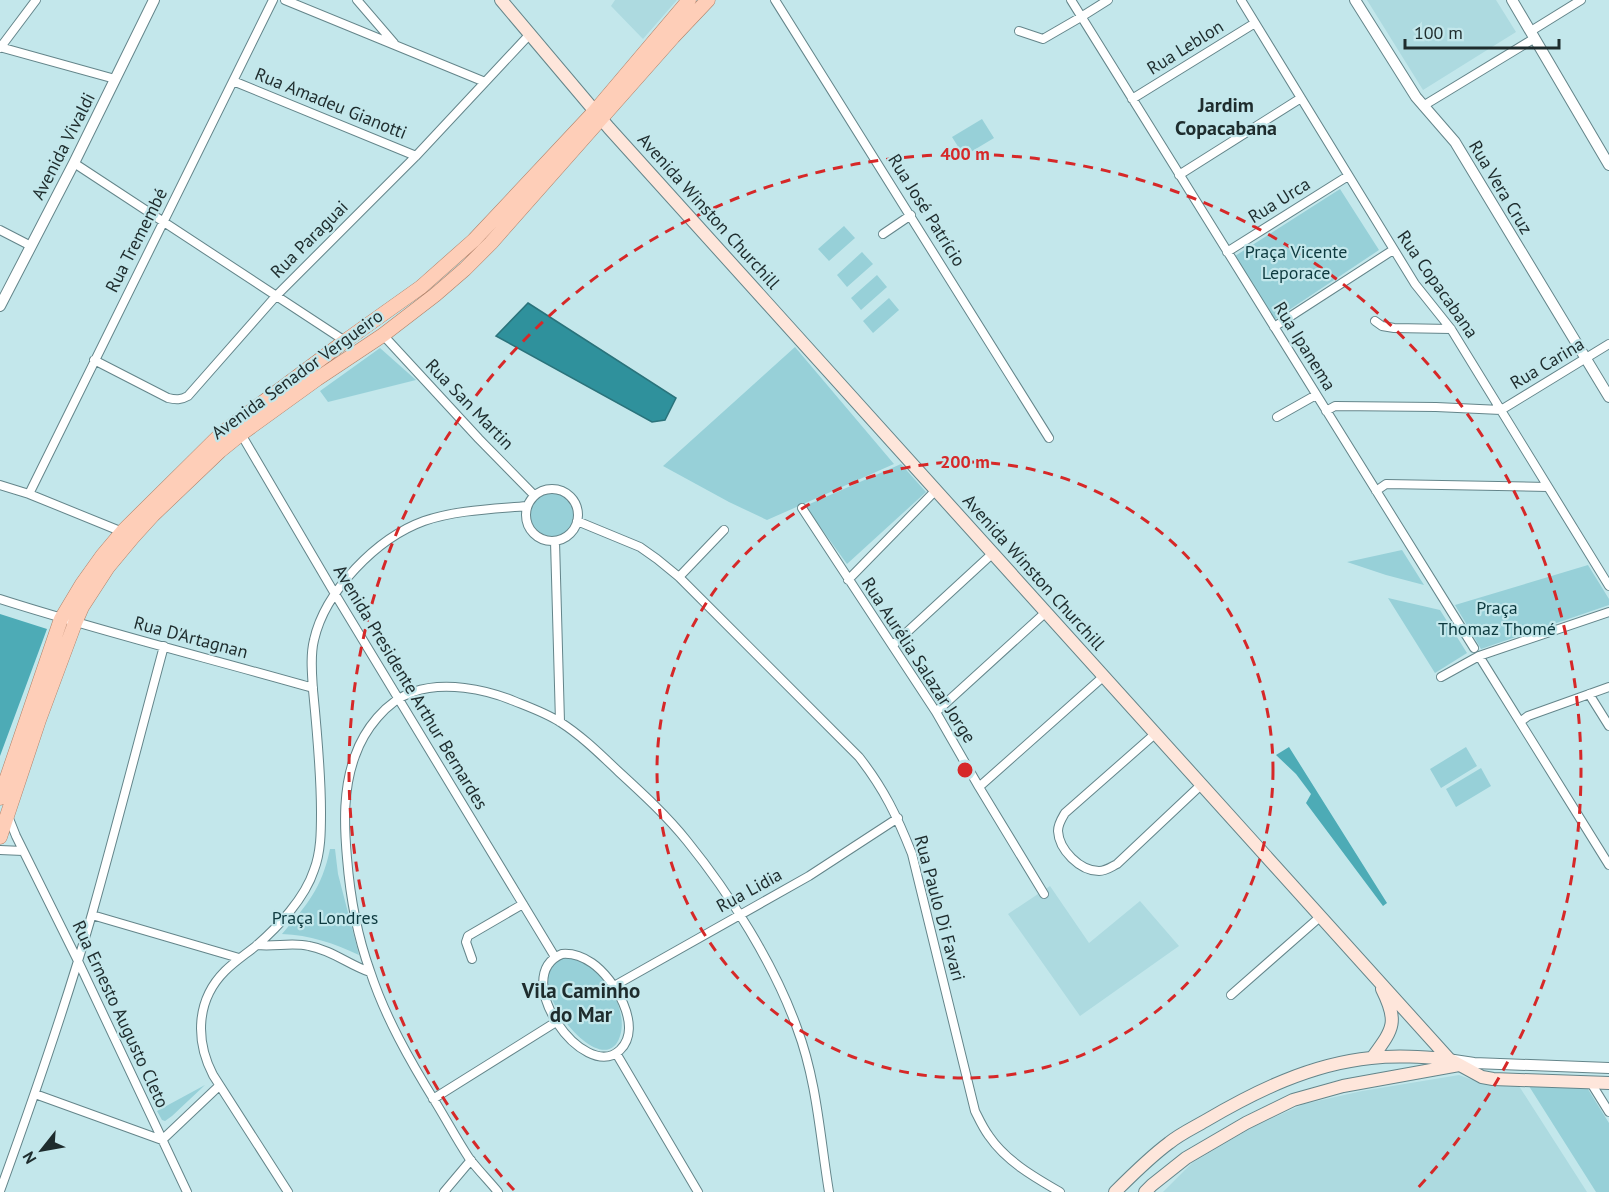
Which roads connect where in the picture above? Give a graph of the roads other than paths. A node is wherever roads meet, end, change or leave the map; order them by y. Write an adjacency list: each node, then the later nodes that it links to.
1 (36, 0): 22 (street)
2 (154, 0): 23 (street, Avenida Vivaldi)
3 (273, 0): 24 (street, Rua Tremembé)
4 (285, 0): 21 (street)
5 (357, 0): 21 (street)
6 (501, 0): 19 (main road, Avenida Winston Churchill)
7 (689, 0): 29 (main road, Avenida Senador Vergueiro)
8 (708, 0): 29 (main road, Avenida Senador Vergueiro)
9 (775, 0): 35 (street, Rua José Patrício)
10 (1071, 0): 16 (street, Rua Ipanema)
11 (1108, 0): 16 (street)
12 (1241, 0): 17 (street, Rua Copacabana)
13 (1355, 0): 28 (street, Rua Vera Cruz)
14 (1512, 0): 20 (street)
15 (1581, 0): 20 (street)
16 (1081, 17): 18 (street); 27 (street, Rua Ipanema)
17 (1255, 23): 26 (street, Rua Copacabana); 27 (street, Rua Leblon)
18 (1019, 31)
19 (530, 34): 25 (street, Rua Paraguai); 29 (main road, Avenida Winston Churchill)
20 (1533, 34): 28 (street); 32 (street)
21 (396, 45): 25 (street)
22 (0, 48): 23 (street)
23 (116, 79): 31 (street, Avenida Vivaldi)
24 (233, 81): 30 (street, Rua Amadeu Gianotti); 36 (street, Rua Tremembé)
25 (485, 82): 30 (street, Rua Paraguai)
26 (1301, 98): 33 (street); 34 (street, Rua Copacabana)
27 (1132, 99): 33 (street, Rua Ipanema)
28 (1423, 106): 51 (street, Rua Vera Cruz)
29 (598, 115): 44 (main road, Avenida Senador Vergueiro); 48 (main road, Avenida Senador Vergueiro); 64 (main road, Avenida Winston Churchill)
30 (416, 156): 42 (street, Rua Paraguai)
31 (74, 163): 36 (street); 39 (street, Avenida Vivaldi)
32 (1609, 165)
33 (1179, 175): 41 (street, Rua Ipanema)
34 (1348, 176): 40 (street, Rua Copacabana); 41 (street, Rua Urca)
35 (911, 215): 38 (street); 61 (street, Rua José Patrício)
36 (163, 222): 42 (street); 52 (street, Rua Tremembé)
37 (0, 230): 39 (street)
38 (883, 234)
39 (31, 246): 43 (street, Avenida Vivaldi)
40 (1393, 249): 46 (street); 47 (street, Rua Copacabana)
41 (1227, 252): 46 (street, Rua Ipanema)
42 (276, 296): 49 (street); 52 (street, Rua Paraguai)
43 (0, 306)
44 (380, 317): 48 (main road); 49 (main road, Avenida Senador Vergueiro)
45 (1375, 321): 47 (street)
46 (1274, 327): 54 (street, Rua Ipanema)
47 (1452, 328): 56 (street, Rua Copacabana)
48 (382, 335): 53 (main road, Avenida Senador Vergueiro); 67 (street, Rua San Martin)
49 (345, 341): 53 (main road); 59 (main road, Avenida Senador Vergueiro)
50 (1609, 344): 51 (street, Rua Carina)
51 (1586, 359): 55 (street, Rua Vera Cruz); 56 (street, Rua Carina)
52 (94, 360): 66 (street, Rua Tremembé)
53 (333, 368): 60 (main road, Avenida Senador Vergueiro)
54 (1316, 395): 57 (street, Rua Ipanema); 58 (street)
55 (1609, 397)
56 (1502, 410): 57 (street); 63 (street, Rua Copacabana)
57 (1326, 411): 65 (street, Rua Ipanema)
58 (1277, 417)
59 (241, 419): 60 (main road); 72 (main road, Avenida Senador Vergueiro)
60 (241, 434): 72 (main road, Avenida Senador Vergueiro); 78 (street, Avenida Presidente Arthur Bernardes)
61 (1049, 438)
62 (0, 485): 66 (street)
63 (1548, 487): 65 (street); 77 (street, Rua Copacabana)
64 (936, 490): 74 (main road, Avenida Winston Churchill); 76 (street)
65 (1376, 490): 85 (street, Rua Ipanema)
66 (29, 494): 72 (street)
67 (534, 495): 68 (street); 70 (street)
68 (527, 506): 73 (street); 78 (street)
69 (802, 508): 76 (street, Rua Aurélia Salazar Jorge)
70 (577, 521): 73 (street); 75 (street, Rua Paulo Di Favari)
71 (724, 530): 75 (street)
72 (128, 534): 82 (main road, Avenida Senador Vergueiro)
73 (555, 541): 93 (street)
74 (993, 553): 80 (main road, Avenida Winston Churchill); 83 (street)
75 (679, 577): 101 (street, Rua Paulo Di Favari)
76 (848, 579): 83 (street, Rua Aurélia Salazar Jorge)
77 (1609, 586)
78 (335, 594): 89 (street); 91 (street, Avenida Presidente Arthur Bernardes)
79 (0, 599): 82 (street, Rua D'Artagnan)
80 (1046, 612): 86 (main road, Avenida Winston Churchill); 92 (street)
81 (1609, 612): 85 (street)
82 (68, 621): 84 (street, Rua D'Artagnan); 99 (main road, Avenida Senador Vergueiro); 100 (main road, Avenida Senador Vergueiro)
83 (893, 645): 92 (street, Rua Aurélia Salazar Jorge)
84 (164, 646): 89 (street, Rua D'Artagnan); 109 (street)
85 (1476, 652): 87 (street); 94 (street, Rua Ipanema)
86 (1104, 676): 96 (main road, Avenida Winston Churchill); 98 (street)
87 (1441, 677)
88 (1609, 687): 90 (street)
89 (313, 688): 111 (street)
90 (1589, 694): 94 (street); 95 (street)
91 (399, 700): 93 (street); 107 (street, Avenida Presidente Arthur Bernardes); 116 (street)
92 (936, 712): 98 (street, Rua Aurélia Salazar Jorge)
93 (560, 722): 108 (street)
94 (1520, 722): 105 (street, Rua Ipanema)
95 (1609, 726)
96 (1156, 734): 97 (main road, Avenida Winston Churchill); 97 (street)
97 (1202, 784): 110 (main road, Avenida Winston Churchill)
98 (979, 787): 106 (street, Rua Aurélia Salazar Jorge)
99 (0, 798)
100 (7, 815): 102 (main road, Avenida Senador Vergueiro); 104 (street, Rua Ernesto Augusto Cleto)
101 (898, 818): 108 (street, Rua Lidia); 142 (street, Rua Paulo Di Favari)
102 (0, 837)
103 (0, 850): 104 (street)
104 (23, 851): 115 (street, Rua Ernesto Augusto Cleto)
105 (1609, 865)
106 (1044, 894)
107 (523, 904): 112 (street, Avenida Presidente Arthur Bernardes); 114 (street)
108 (739, 914): 118 (street, Rua Lidia); 141 (street)
109 (92, 915): 113 (street); 115 (street)
110 (1321, 916): 117 (main road, Avenida Winston Churchill); 119 (street)
111 (257, 945): 113 (street); 116 (street)
112 (555, 957): 118 (street); 120 (street)
113 (239, 958): 129 (street)
114 (472, 959)
115 (78, 961): 130 (street); 133 (street, Rua Ernesto Augusto Cleto)
116 (370, 972): 131 (street)
117 (1376, 977): 121 (main road, Avenida Winston Churchill); 122 (main road, Avenida Winston Churchill)
118 (614, 986): 123 (street)
119 (1231, 995)
120 (556, 1022): 123 (street); 131 (street)
121 (1421, 1027): 122 (main road); 125 (main road, Avenida Winston Churchill)
122 (1390, 1033): 124 (main road)
123 (616, 1053): 140 (street)
124 (1372, 1058): 125 (main road); 143 (main road)
125 (1458, 1062): 126 (street); 127 (main road); 144 (main road)
126 (1609, 1068)
127 (1592, 1083): 128 (main road); 132 (street)
128 (1609, 1083)
129 (219, 1086): 133 (street); 137 (street)
130 (35, 1094): 133 (street); 135 (street)
131 (433, 1099): 134 (street)
132 (1609, 1112)
133 (162, 1140): 136 (street, Rua Ernesto Augusto Cleto)
134 (471, 1160): 138 (street); 139 (street)
135 (0, 1191)
136 (187, 1192)
137 (288, 1192)
138 (444, 1192)
139 (498, 1192)
140 (698, 1192)
141 (829, 1192)
142 (1060, 1192)
143 (1115, 1192)
144 (1145, 1192)

